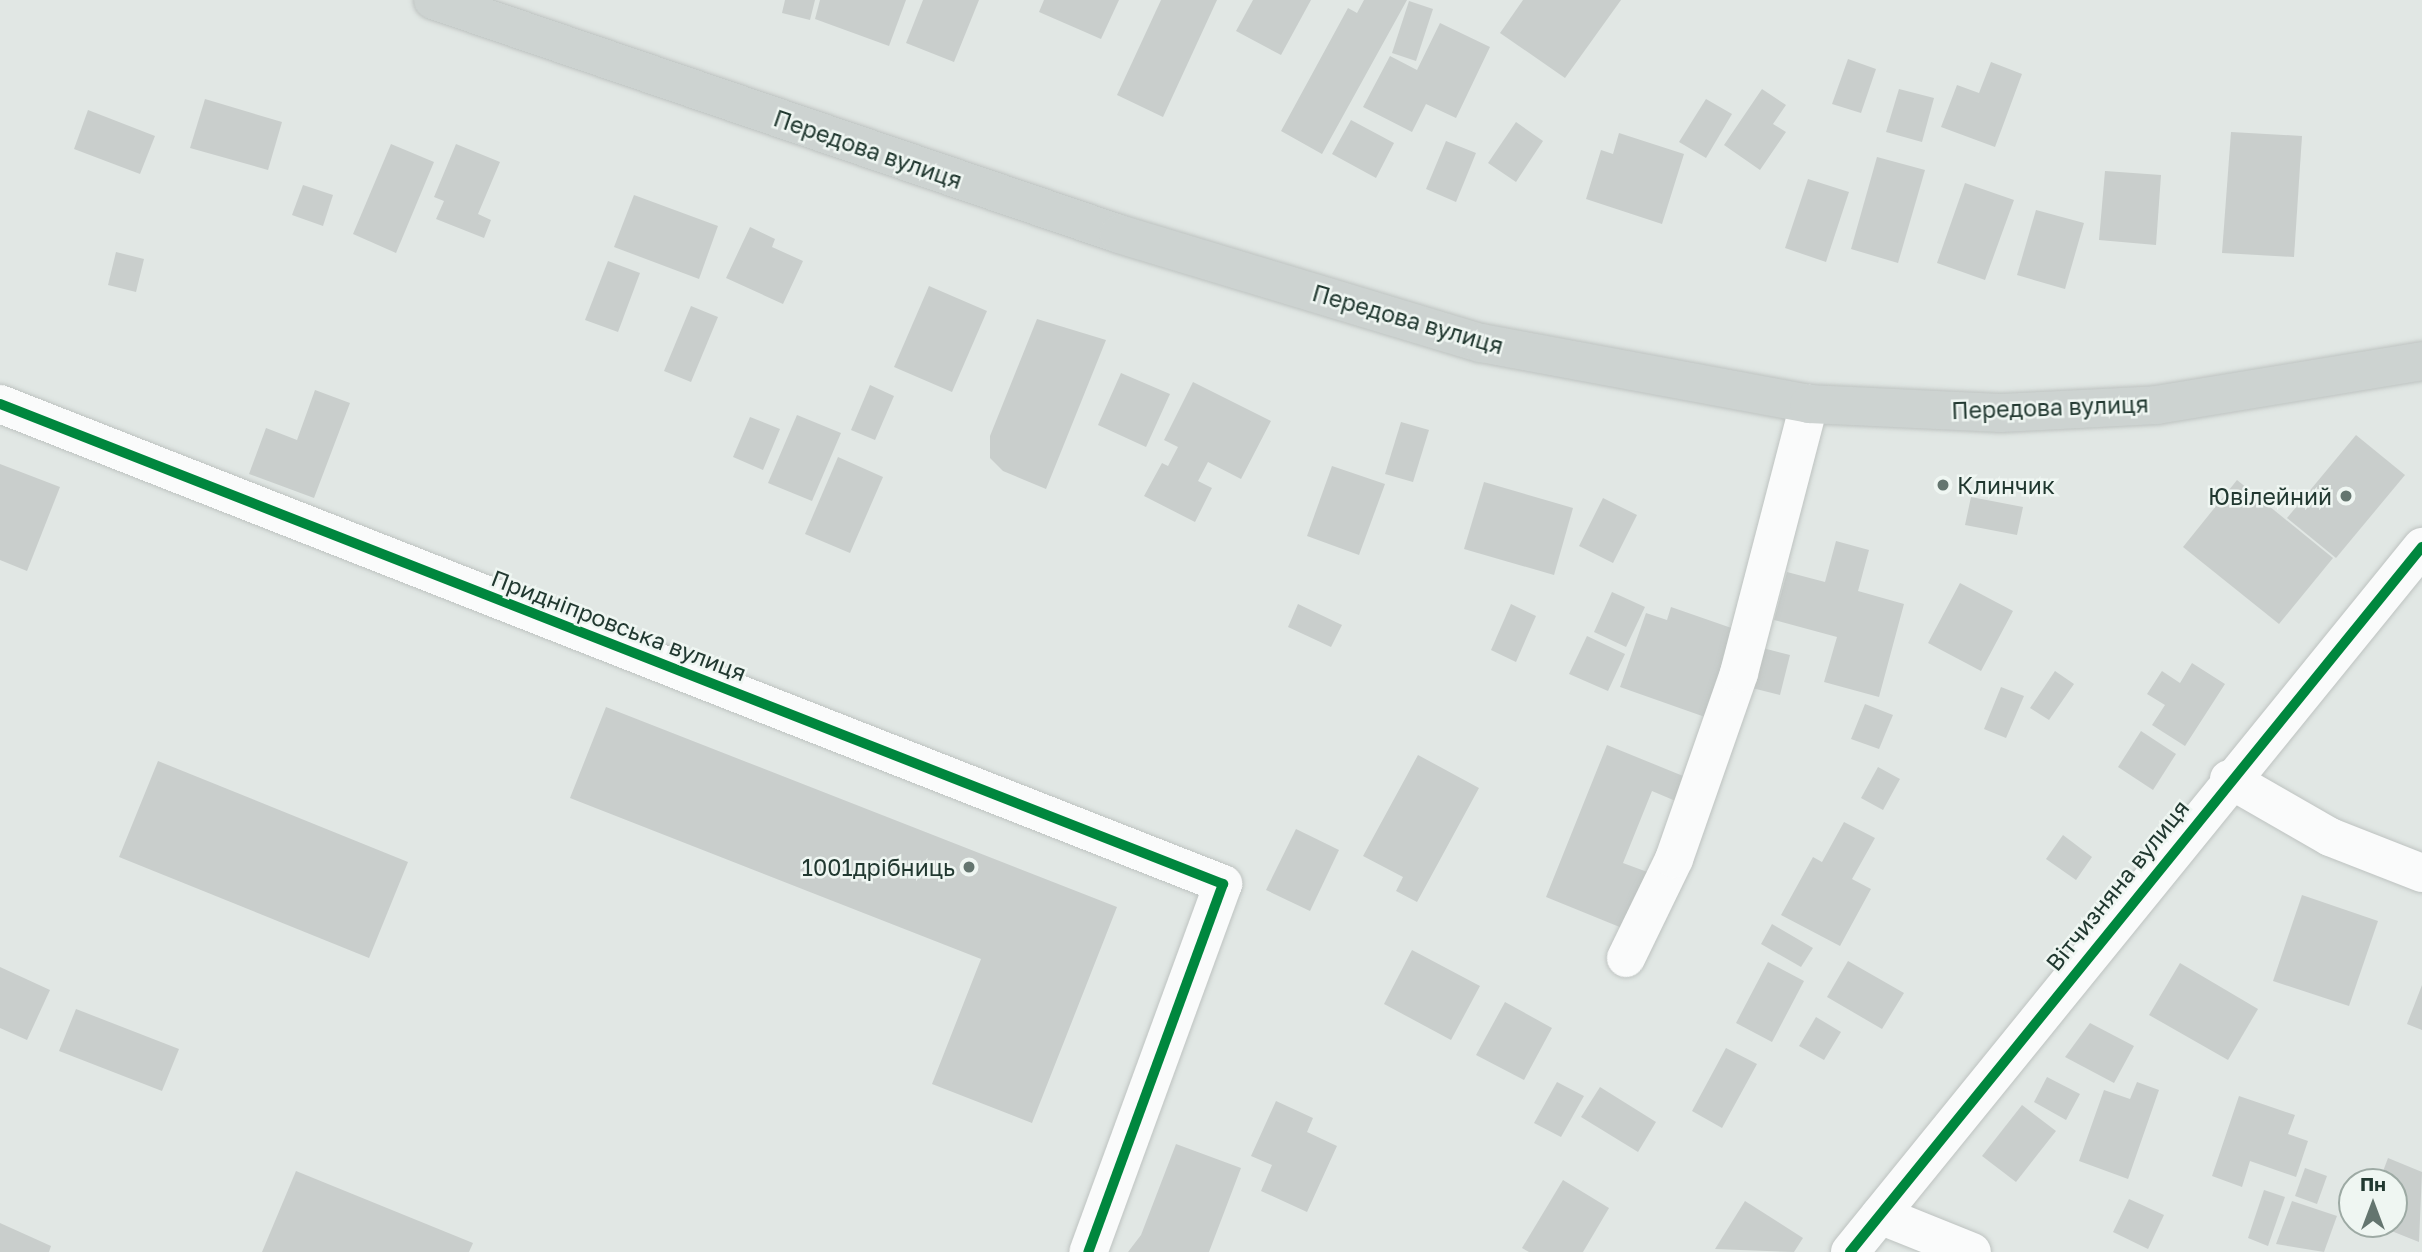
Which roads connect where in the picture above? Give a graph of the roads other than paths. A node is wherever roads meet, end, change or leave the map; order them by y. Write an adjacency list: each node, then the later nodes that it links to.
1 (433, 0): 4 (main road, Передова вулиця)
2 (2422, 361): 4 (main road, Передова вулиця)
3 (0, 404): 10 (street, Придніпровська вулиця)
4 (1810, 404): 8 (street)
5 (2422, 547): 6 (street, Вітчизняна вулиця)
6 (2229, 779): 7 (street); 9 (street, Вітчизняна вулиця)
7 (2422, 873)
8 (1626, 958)
9 (1880, 1215): 11 (street, Вітчизняна вулиця); 12 (street)
10 (1088, 1252)
11 (1850, 1252)
12 (1972, 1252)

